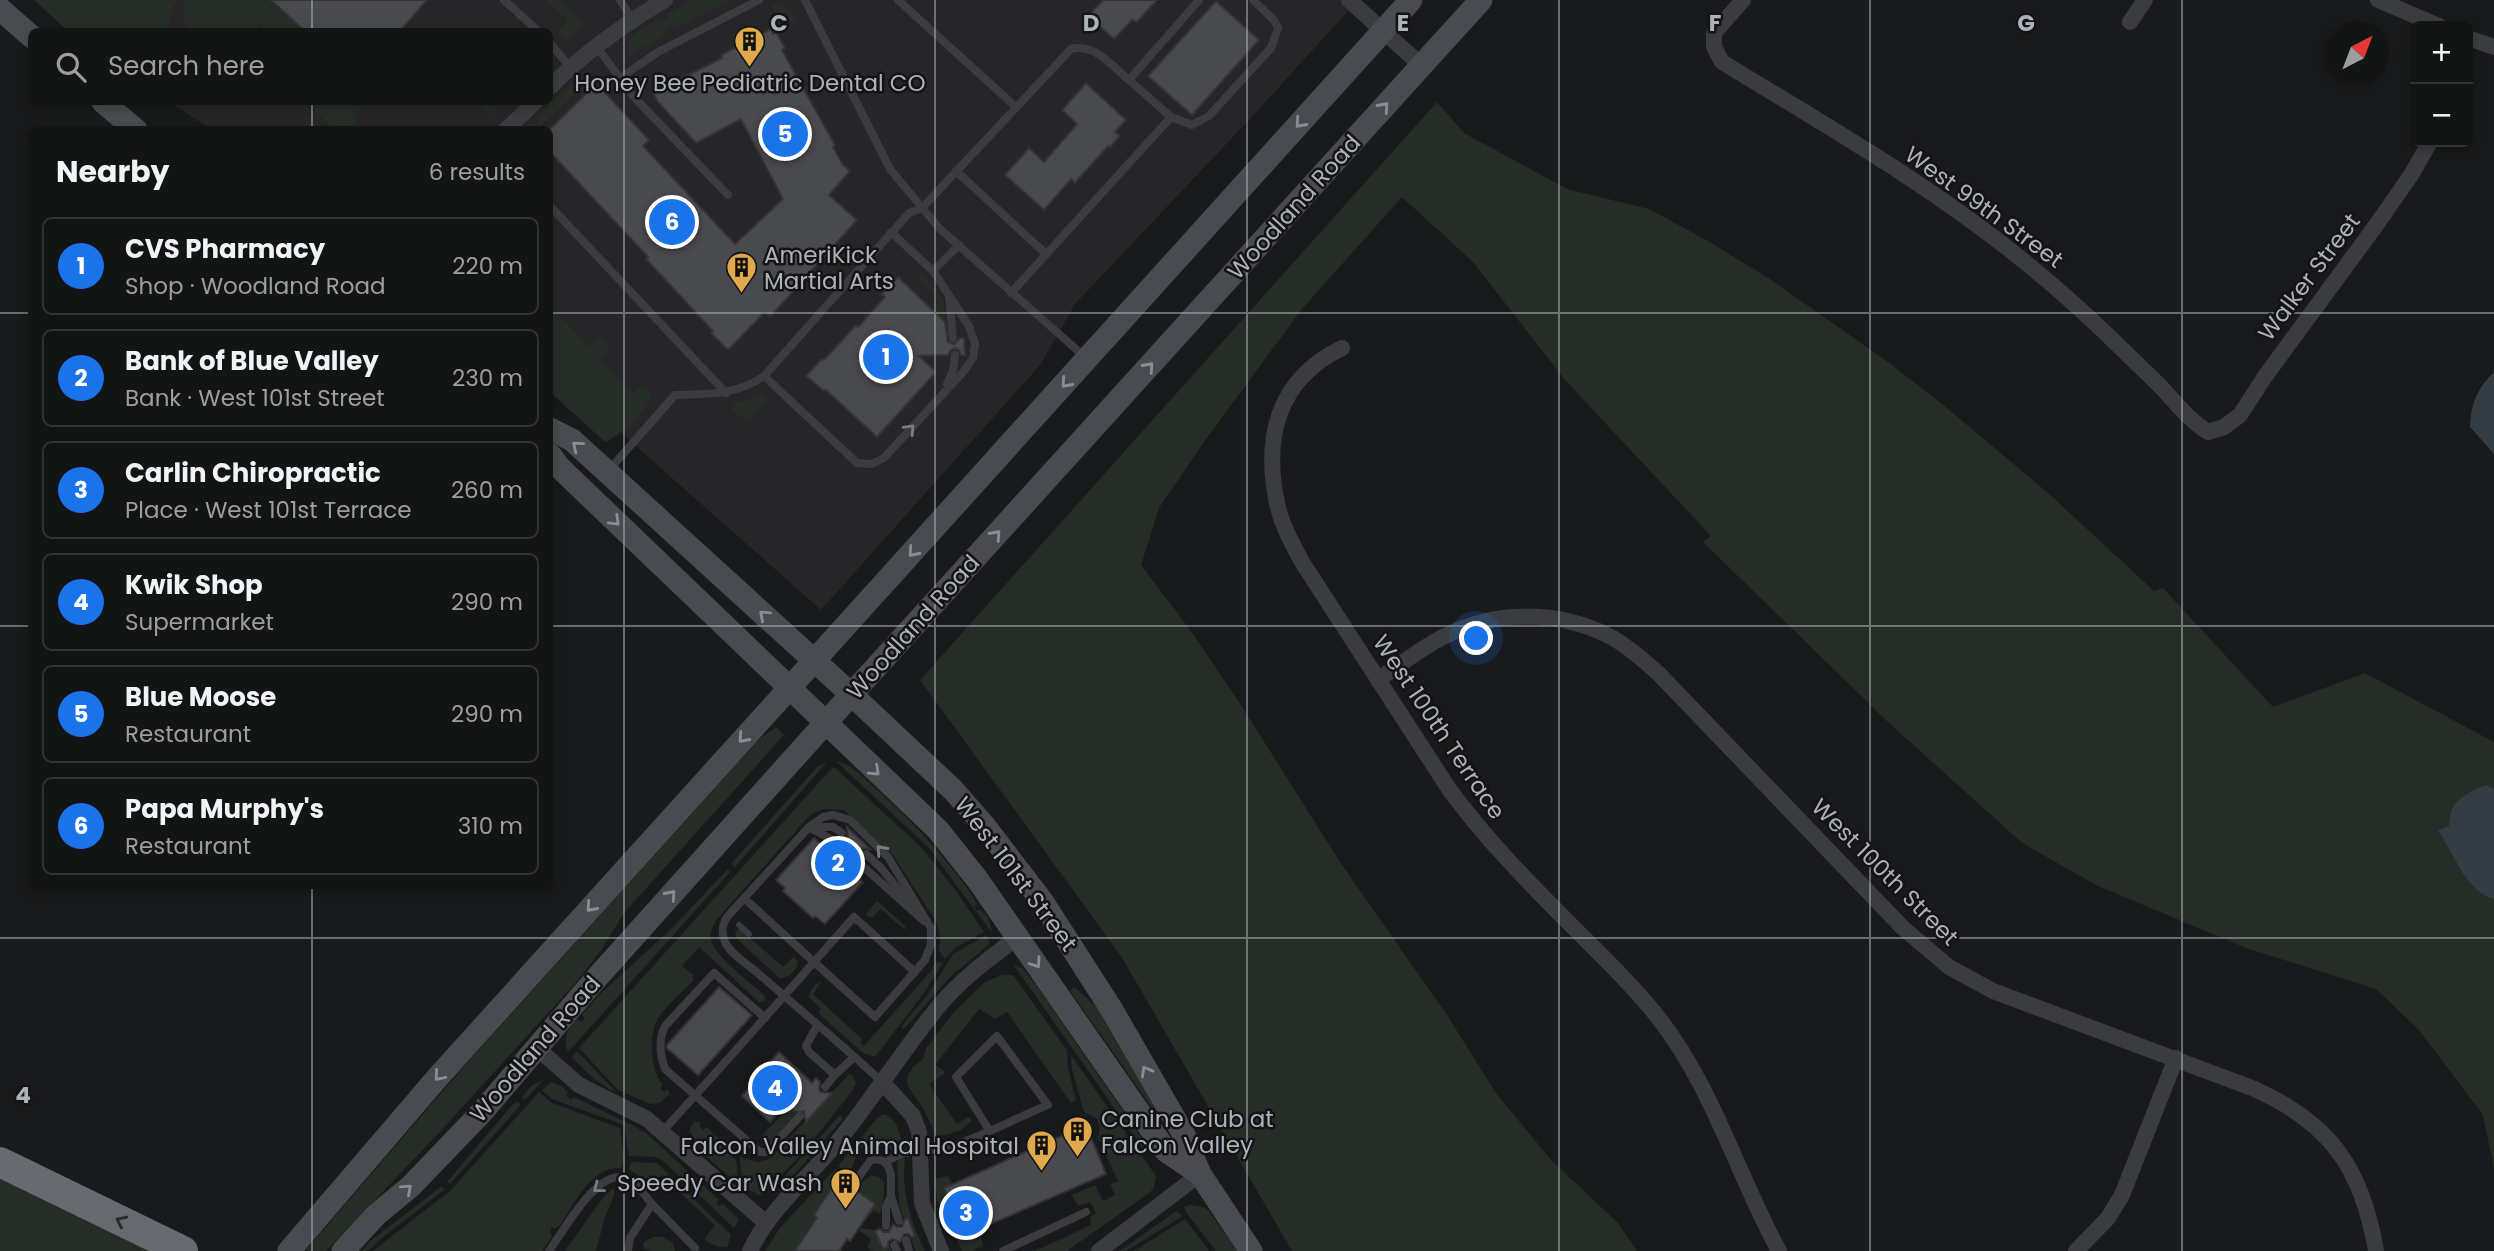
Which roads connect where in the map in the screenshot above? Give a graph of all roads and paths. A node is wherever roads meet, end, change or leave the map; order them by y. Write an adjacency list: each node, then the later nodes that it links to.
1 (504, 0): 19 (lane)
2 (620, 0): 16 (lane)
3 (665, 0): 16 (street)
4 (759, 0): 28 (lane)
5 (805, 0): 40 (lane)
6 (898, 0): 33 (lane)
7 (1199, 0): 29 (lane)
8 (1254, 0): 34 (lane)
9 (1349, 0): 20 (street)
10 (1411, 0): 20 (main road)
11 (1481, 0): 26 (main road, Woodland Road)
12 (1742, 0): 56 (street, West 99th Street)
13 (2145, 0): 18 (street)
14 (2378, 0): 17 (street)
15 (0, 9): 21 (main road)
16 (633, 20): 24 (street)
17 (2427, 21)
18 (2130, 22)
19 (535, 28)
20 (1383, 31): 26 (street); 51 (main road, one-way to 51)
21 (28, 34)
22 (2473, 42): 25 (street)
23 (553, 47): 27 (lane)
24 (597, 47): 27 (street); 28 (lane)
25 (2494, 47)
26 (1422, 66): 62 (main road, Woodland Road, one-way to 26)
27 (570, 67): 30 (street)
28 (620, 78): 39 (lane)
29 (1129, 80): 33 (lane); 34 (lane)
30 (553, 84)
31 (107, 105): 35 (main road)
32 (532, 105): 36 (street)
33 (1016, 107): 38 (lane)
34 (1171, 117): 44 (lane)
35 (131, 126)
36 (510, 126)
37 (2427, 147): 56 (street, Walker Street)
38 (956, 171): 40 (lane); 44 (lane)
39 (728, 195)
40 (922, 208): 42 (lane); 43 (lane)
41 (553, 209): 53 (lane)
42 (891, 232): 45 (lane); 52 (lane)
43 (959, 245): 45 (lane); 47 (lane)
44 (1046, 254): 47 (lane)
45 (933, 271): 46 (lane)
46 (949, 292): 48 (lane); 54 (lane)
47 (1011, 293): 51 (lane)
48 (953, 338)
49 (1342, 348): 60 (street, West 100th Terrace)
50 (955, 355): 54 (lane)
51 (1088, 359): 59 (main road, one-way to 59)
52 (764, 376): 53 (lane); 54 (lane, one-way to 54)
53 (726, 393): 58 (lane)
54 (943, 393)
55 (553, 430): 58 (main road, West 101st Street, one-way to 55)
56 (2215, 430)
57 (553, 459): 61 (main road, West 101st Street, one-way to 61)
58 (607, 472): 59 (main road, West 101st Street, one-way to 58)
59 (815, 661): 61 (main road); 62 (main road, West 101st Street)
60 (1378, 680): 79 (street, West 100th Street); 111 (street, West 100th Terrace)
61 (789, 687): 63 (main road, West 101st Street); 101 (main road, one-way to 101)
62 (852, 695): 63 (main road, Woodland Road); 90 (main road, West 101st Street, one-way to 62)
63 (826, 723): 71 (main road, West 101st Street, one-way to 71); 77 (main road, Woodland Road, one-way to 63)
64 (809, 827): 65 (lane); 66 (lane); 69 (lane); 70 (lane, one-way to 64)
65 (842, 833)
66 (835, 841)
67 (866, 854): 70 (lane)
68 (858, 862): 70 (lane)
69 (744, 898): 72 (lane); 74 (lane)
70 (931, 928): 73 (lane)
71 (1018, 937): 81 (street); 90 (main road, West 101st Street, one-way to 90)
72 (814, 962): 73 (lane); 73 (lane); 74 (lane)
73 (915, 972)
74 (784, 996): 75 (lane); 76 (lane)
75 (765, 1018): 83 (lane); 83 (lane)
76 (817, 1026): 78 (lane); 80 (lane)
77 (537, 1048): 86 (street); 102 (main road, Woodland Road, one-way to 77)
78 (853, 1058): 80 (lane); 81 (lane)
79 (2176, 1058): 112 (street); 113 (street, West 100th Street)
80 (835, 1075): 82 (lane)
81 (883, 1083): 87 (street); 96 (street)
82 (825, 1087)
83 (695, 1096): 84 (lane); 86 (lane)
84 (800, 1116)
85 (989, 1130): 85 (lane); 87 (lane)
86 (662, 1132): 96 (street)
87 (920, 1151): 89 (lane); 107 (street)
88 (0, 1162): 100 (highway, one-way to 88)
89 (885, 1163): 91 (lane); 92 (lane)
90 (1200, 1174): 109 (street); 110 (main road, West 101st Street)
91 (851, 1188)
92 (891, 1196): 95 (lane); 97 (lane)
93 (652, 1204): 99 (lane); 103 (lane, one-way to 103); 104 (lane)
94 (1086, 1212): 108 (lane)
95 (899, 1221)
96 (766, 1223): 105 (street)
97 (886, 1226)
98 (906, 1240): 106 (lane)
99 (695, 1250)
100 (183, 1251)
101 (289, 1251)
102 (343, 1251)
103 (550, 1251)
104 (628, 1251)
105 (750, 1251)
106 (909, 1251)
107 (941, 1251)
108 (1003, 1251)
109 (1099, 1251)
110 (1251, 1251)
111 (1779, 1251)
112 (2076, 1251)
113 (2376, 1251)

